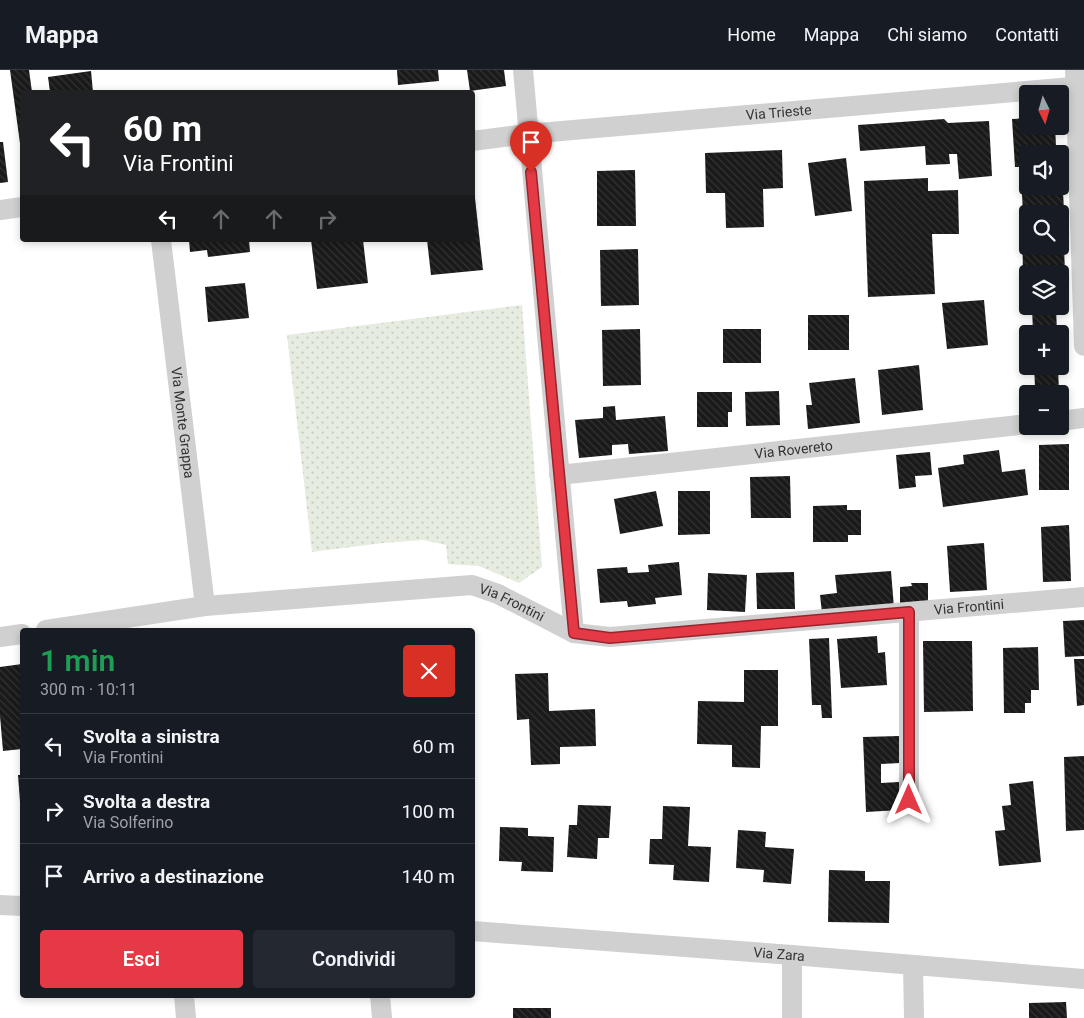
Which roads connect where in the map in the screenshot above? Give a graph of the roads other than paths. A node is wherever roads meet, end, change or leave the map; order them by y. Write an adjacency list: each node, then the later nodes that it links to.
1 (523, 70): 3 (street)
2 (1078, 81): 3 (street, Via Trieste); 8 (street)
3 (527, 134): 4 (street, Via Trieste); 12 (street)
4 (475, 142)
5 (20, 207): 6 (street)
6 (0, 210)
7 (161, 242): 14 (street, Via Monte Grappa)
8 (1084, 346)
9 (1084, 418): 10 (street)
10 (1069, 420)
11 (1019, 425): 12 (street, Via Rovereto)
12 (559, 475): 18 (street)
13 (1084, 597): 15 (street, Via Frontini)
14 (205, 606): 16 (street, Via Frontini); 18 (street, Via Frontini)
15 (909, 612): 18 (street, Via Frontini); 21 (street)
16 (148, 622): 17 (street, Via Frontini)
17 (72, 628)
18 (574, 633)
19 (20, 634): 20 (street)
20 (0, 637)
21 (909, 800)
22 (0, 905): 23 (street)
23 (20, 906)
24 (475, 932): 25 (street, Via Zara)
25 (792, 955): 26 (street, Via Zara); 32 (street)
26 (913, 964): 27 (street, Via Zara); 33 (street)
27 (1084, 979)
28 (184, 998): 30 (street)
29 (380, 998): 31 (street)
30 (186, 1018)
31 (382, 1018)
32 (792, 1018)
33 (914, 1018)

